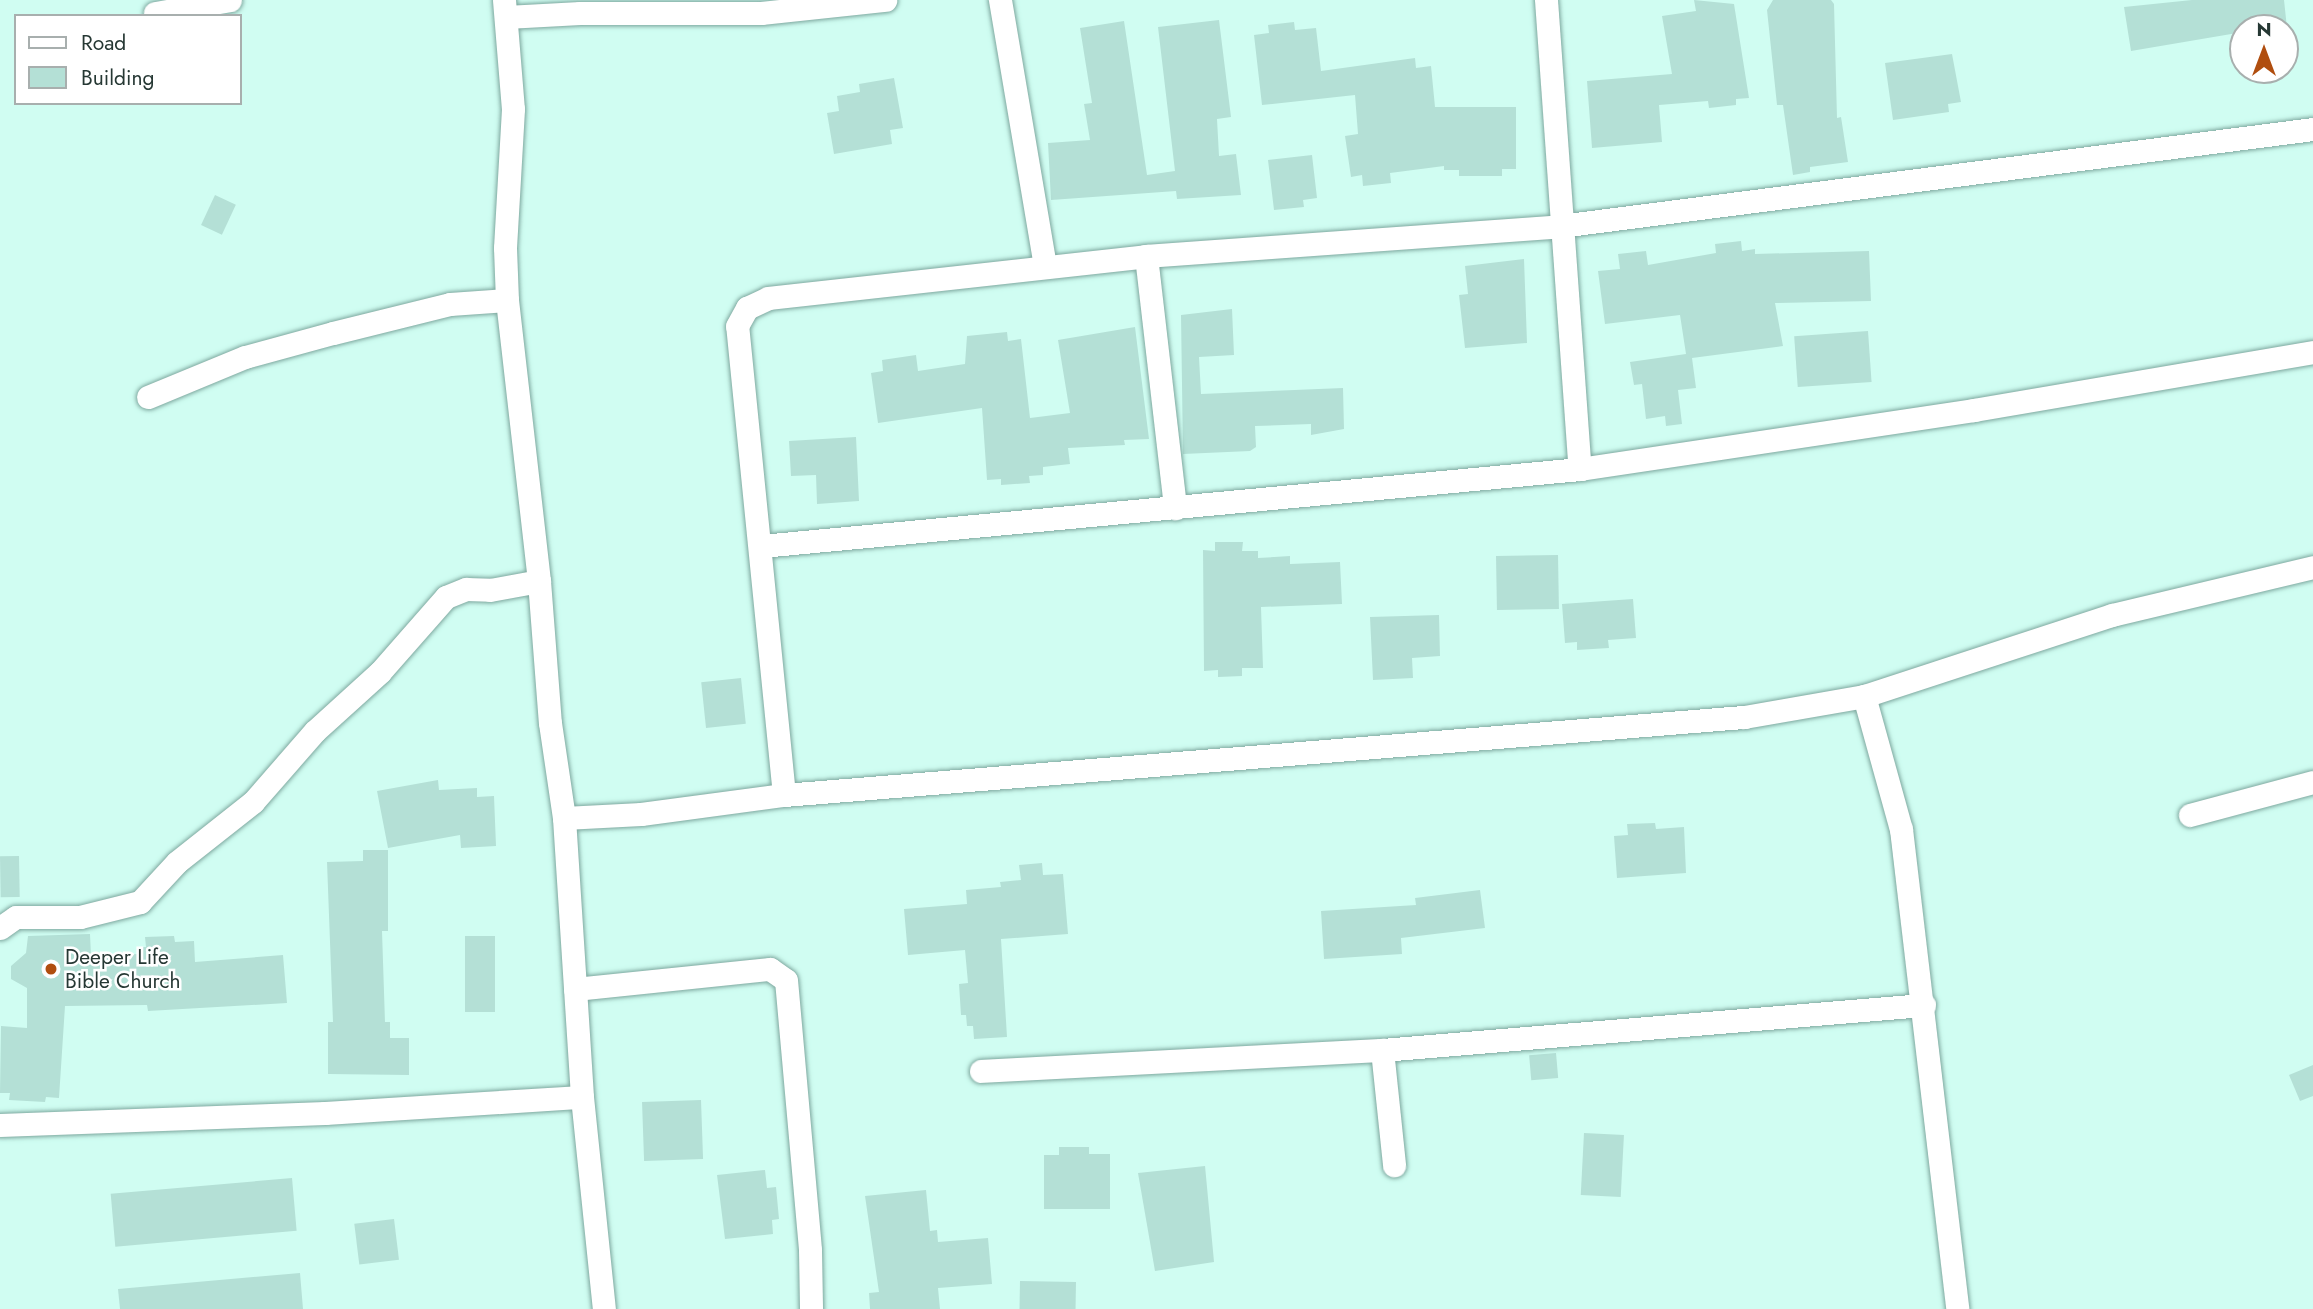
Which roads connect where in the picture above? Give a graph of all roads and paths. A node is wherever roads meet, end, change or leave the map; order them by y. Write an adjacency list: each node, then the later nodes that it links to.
1 (230, 0): 7 (street)
2 (885, 0): 5 (street)
3 (1000, 0): 11 (street)
4 (1546, 0): 9 (street)
5 (761, 6): 6 (street)
6 (505, 9): 12 (street)
7 (155, 13)
8 (2313, 129): 9 (street)
9 (1560, 226): 10 (street); 15 (street)
10 (1146, 256): 11 (street); 16 (street)
11 (1045, 266): 17 (street)
12 (507, 300): 14 (street); 19 (street)
13 (2313, 352): 15 (street)
14 (148, 397)
15 (1580, 469): 16 (street)
16 (1175, 508): 17 (street)
17 (761, 546): 22 (street)
18 (2313, 566): 20 (street)
19 (539, 581): 24 (street); 25 (street)
20 (1864, 696): 22 (street); 27 (street)
21 (2313, 782): 23 (street)
22 (784, 795): 24 (street)
23 (2190, 815)
24 (564, 818): 26 (street)
25 (0, 928)
26 (575, 989): 30 (street); 34 (street)
27 (1924, 1005): 28 (street); 35 (street)
28 (1382, 1050): 29 (street); 32 (street)
29 (981, 1070)
30 (582, 1097): 31 (street); 33 (street)
31 (0, 1125)
32 (1394, 1165)
33 (604, 1309)
34 (811, 1309)
35 (1957, 1309)

